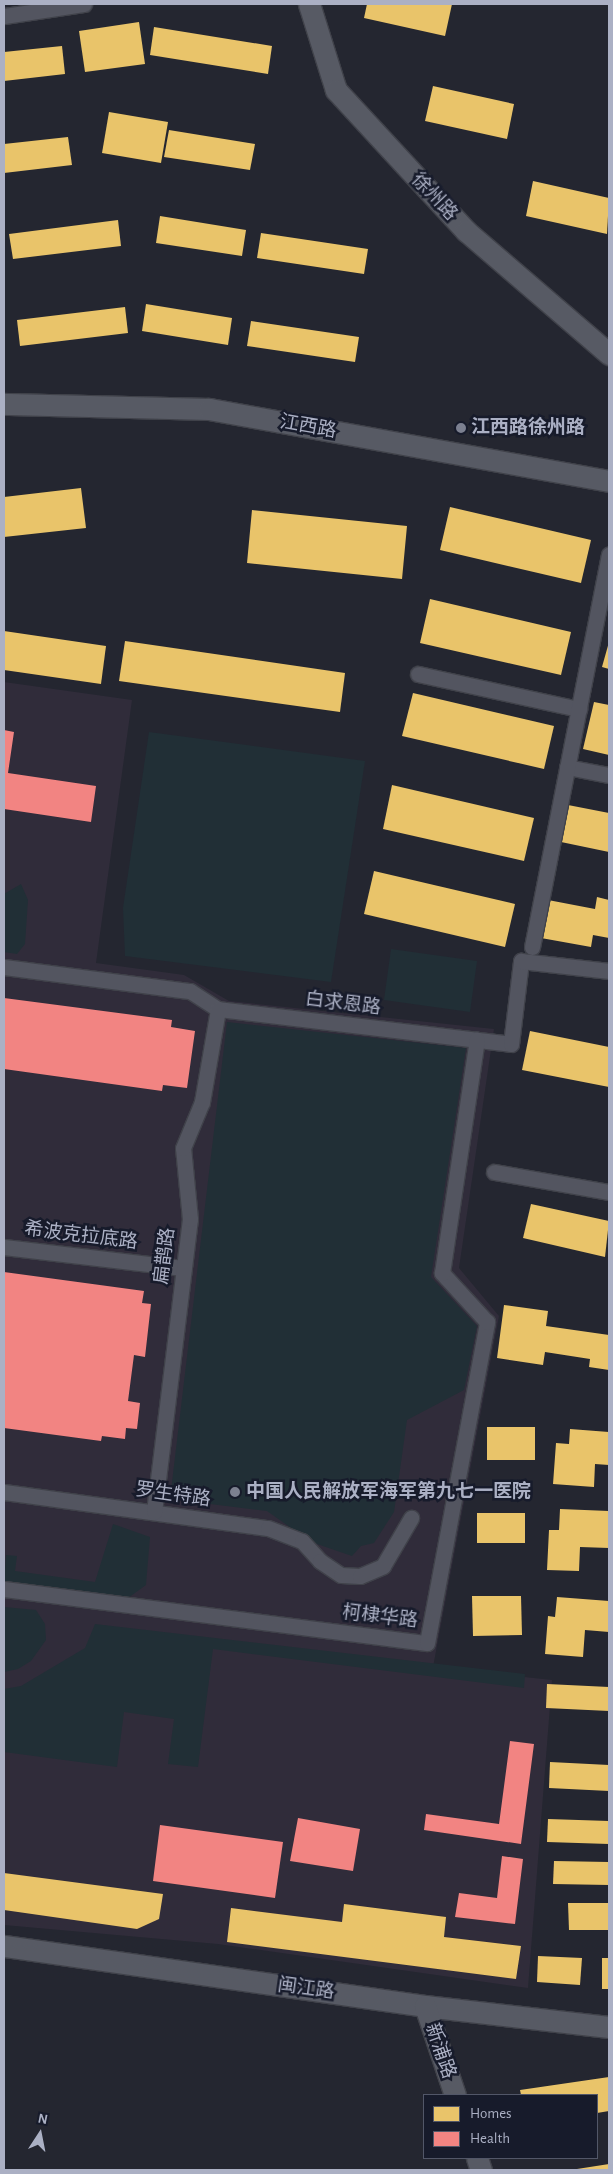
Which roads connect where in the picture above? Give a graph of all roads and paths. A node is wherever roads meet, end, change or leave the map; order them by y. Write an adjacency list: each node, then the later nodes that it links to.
1 (84, 4): 3 (street)
2 (309, 4): 4 (street, 徐州路)
3 (4, 16)
4 (609, 354)
5 (4, 404): 6 (street, 江西路)
6 (609, 481)
7 (609, 554): 9 (street)
8 (418, 674): 9 (street)
9 (579, 709): 10 (street)
10 (567, 767): 11 (street); 12 (street)
11 (609, 776)
12 (532, 947)
13 (4, 967): 15 (street, 白求恩路)
14 (609, 971): 16 (street, 白求恩路)
15 (218, 1009): 16 (street, 白求恩路); 20 (street, 扁鹊路)
16 (477, 1040): 24 (street, 柯棣华路)
17 (494, 1172): 18 (street)
18 (609, 1192)
19 (4, 1247): 20 (street, 希波克拉底路)
20 (184, 1268): 22 (street, 扁鹊路)
21 (4, 1492): 22 (street, 罗生特路)
22 (154, 1512): 23 (street, 罗生特路)
23 (411, 1518)
24 (4, 1589)
25 (4, 1946): 26 (street, 闽江路)
26 (425, 2006): 27 (street, 闽江路); 28 (street, 新浦路)
27 (609, 2028)
28 (455, 2094)

